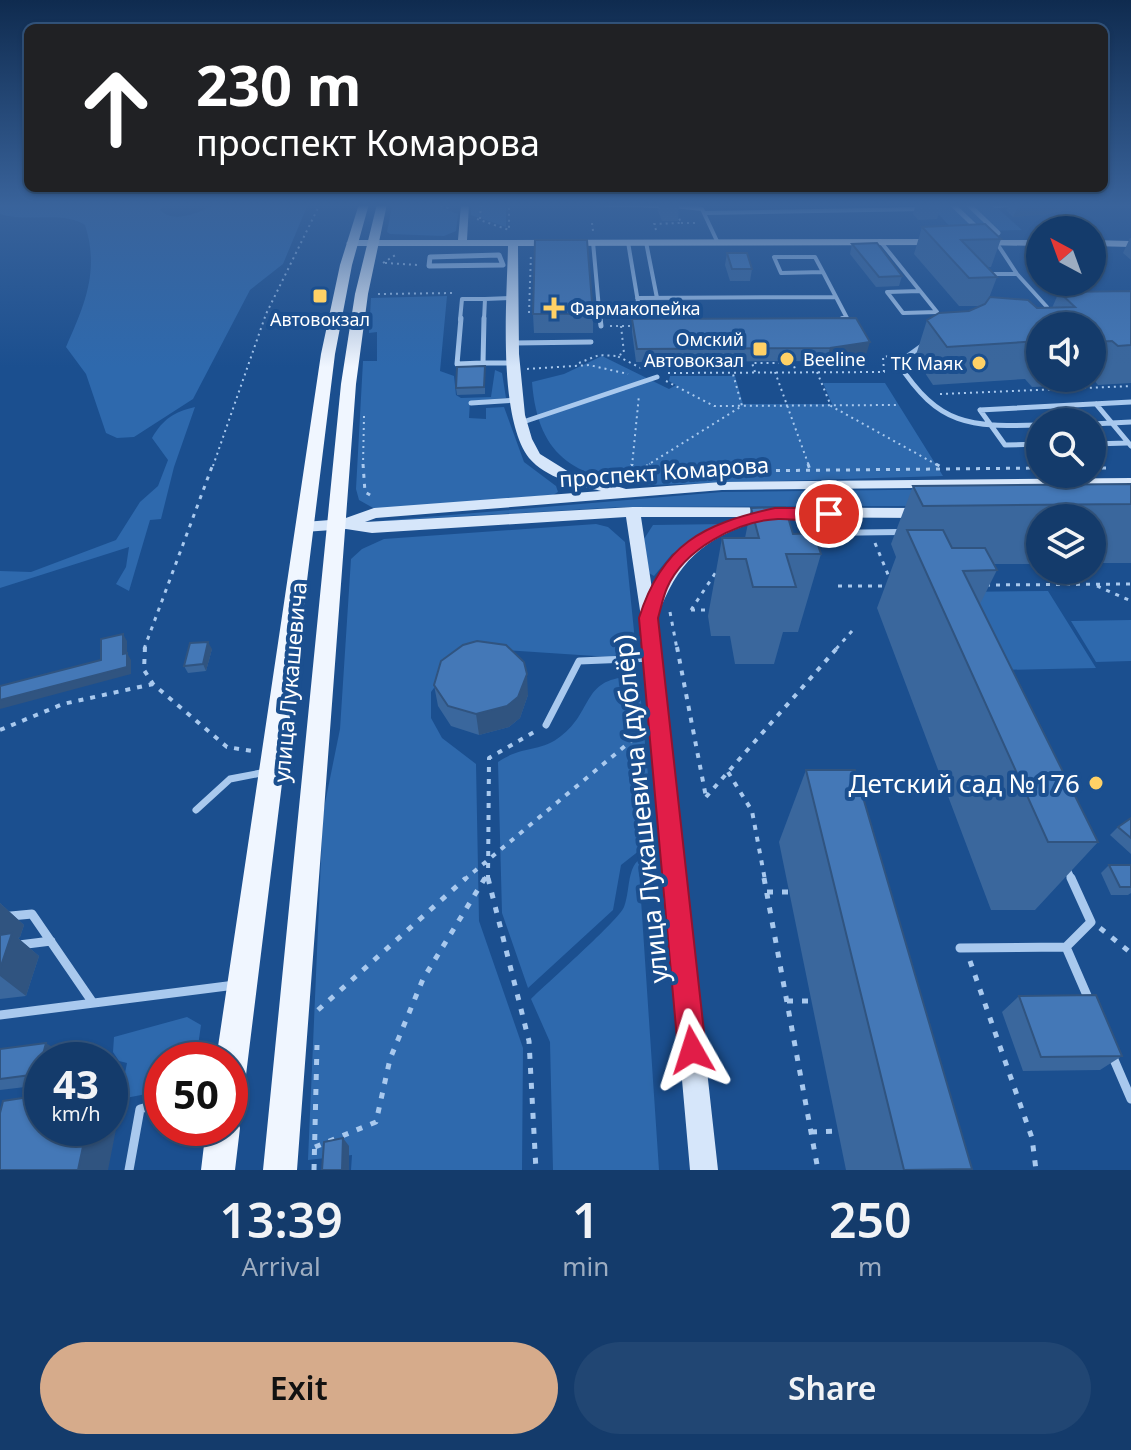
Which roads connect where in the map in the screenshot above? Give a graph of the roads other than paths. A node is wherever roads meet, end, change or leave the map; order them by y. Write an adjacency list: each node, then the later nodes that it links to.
1 (348, 259): 55 (main road, улица Лукашевича)
2 (368, 259): 54 (main road, улица Лукашевича)
3 (430, 259): 4 (street)
4 (500, 259)
5 (512, 259): 18 (main road)
6 (595, 259): 25 (lane)
7 (631, 259): 19 (lane)
8 (649, 259): 20 (lane)
9 (775, 259): 13 (lane)
10 (816, 259): 13 (lane)
11 (894, 259): 16 (lane)
12 (1009, 259): 14 (lane)
13 (823, 272): 17 (lane)
14 (1017, 274): 15 (lane); 22 (lane)
15 (973, 275)
16 (920, 291): 16 (lane)
17 (836, 297): 20 (lane); 23 (lane)
18 (513, 298): 21 (lane); 27 (main road)
19 (637, 298): 20 (lane); 24 (lane)
20 (657, 298)
21 (485, 299): 30 (lane); 30 (lane)
22 (1034, 309)
23 (831, 318)
24 (657, 320)
25 (601, 326)
26 (591, 342): 27 (lane)
27 (514, 343): 29 (main road)
28 (927, 343): 41 (lane)
29 (514, 362): 30 (lane); 32 (main road)
30 (483, 363)
31 (657, 377): 37 (lane)
32 (517, 400): 34 (lane); 37 (main road)
33 (1131, 402): 35 (lane)
34 (471, 403)
35 (1096, 404): 39 (lane); 41 (lane)
36 (1131, 422): 39 (lane)
37 (520, 423): 45 (main road)
38 (1106, 423): 39 (lane)
39 (1111, 423): 44 (lane)
40 (1026, 426): 41 (lane)
41 (992, 427): 42 (lane)
42 (1026, 444)
43 (1106, 444): 44 (lane)
44 (1130, 444)
45 (563, 474): 48 (main road); 49 (main road)
46 (1131, 482): 47 (main road, проспект Комарова)
47 (820, 483): 48 (main road, проспект Комарова); 53 (main road)
48 (633, 494): 49 (main road, проспект Комарова)
49 (567, 500): 54 (main road, проспект Комарова)
50 (633, 512): 51 (main road, проспект Комарова); 54 (main road, проспект Комарова); 58 (main road)
51 (775, 513): 53 (main road, проспект Комарова); 58 (main road, улица Лукашевича (дублёр))
52 (944, 513): 53 (main road, проспект Комарова)
53 (829, 514)
54 (341, 524): 55 (main road, проспект Комарова); 80 (main road, улица Лукашевича)
55 (304, 527): 61 (main road, улица Лукашевича)
56 (902, 532): 57 (lane)
57 (820, 533)
58 (659, 613): 59 (main road, улица Лукашевича (дублёр))
59 (653, 658): 60 (lane); 81 (main road, улица Лукашевича (дублёр))
60 (546, 725)
61 (271, 761): 62 (lane); 69 (main road, улица Лукашевича)
62 (196, 810)
63 (1059, 853): 67 (lane)
64 (0, 917): 65 (lane)
65 (51, 941): 66 (lane); 70 (lane)
66 (18, 945)
67 (1066, 947): 68 (lane); 72 (lane)
68 (963, 948)
69 (242, 984): 70 (lane); 73 (main road, улица Лукашевича)
70 (94, 1003): 71 (lane)
71 (0, 1015)
72 (1095, 1016)
73 (234, 1042)
74 (1107, 1044): 75 (lane)
75 (1131, 1099)
76 (144, 1108): 78 (lane)
77 (221, 1146): 79 (main road)
78 (129, 1170)
79 (218, 1170)
80 (280, 1170)
81 (704, 1170)

